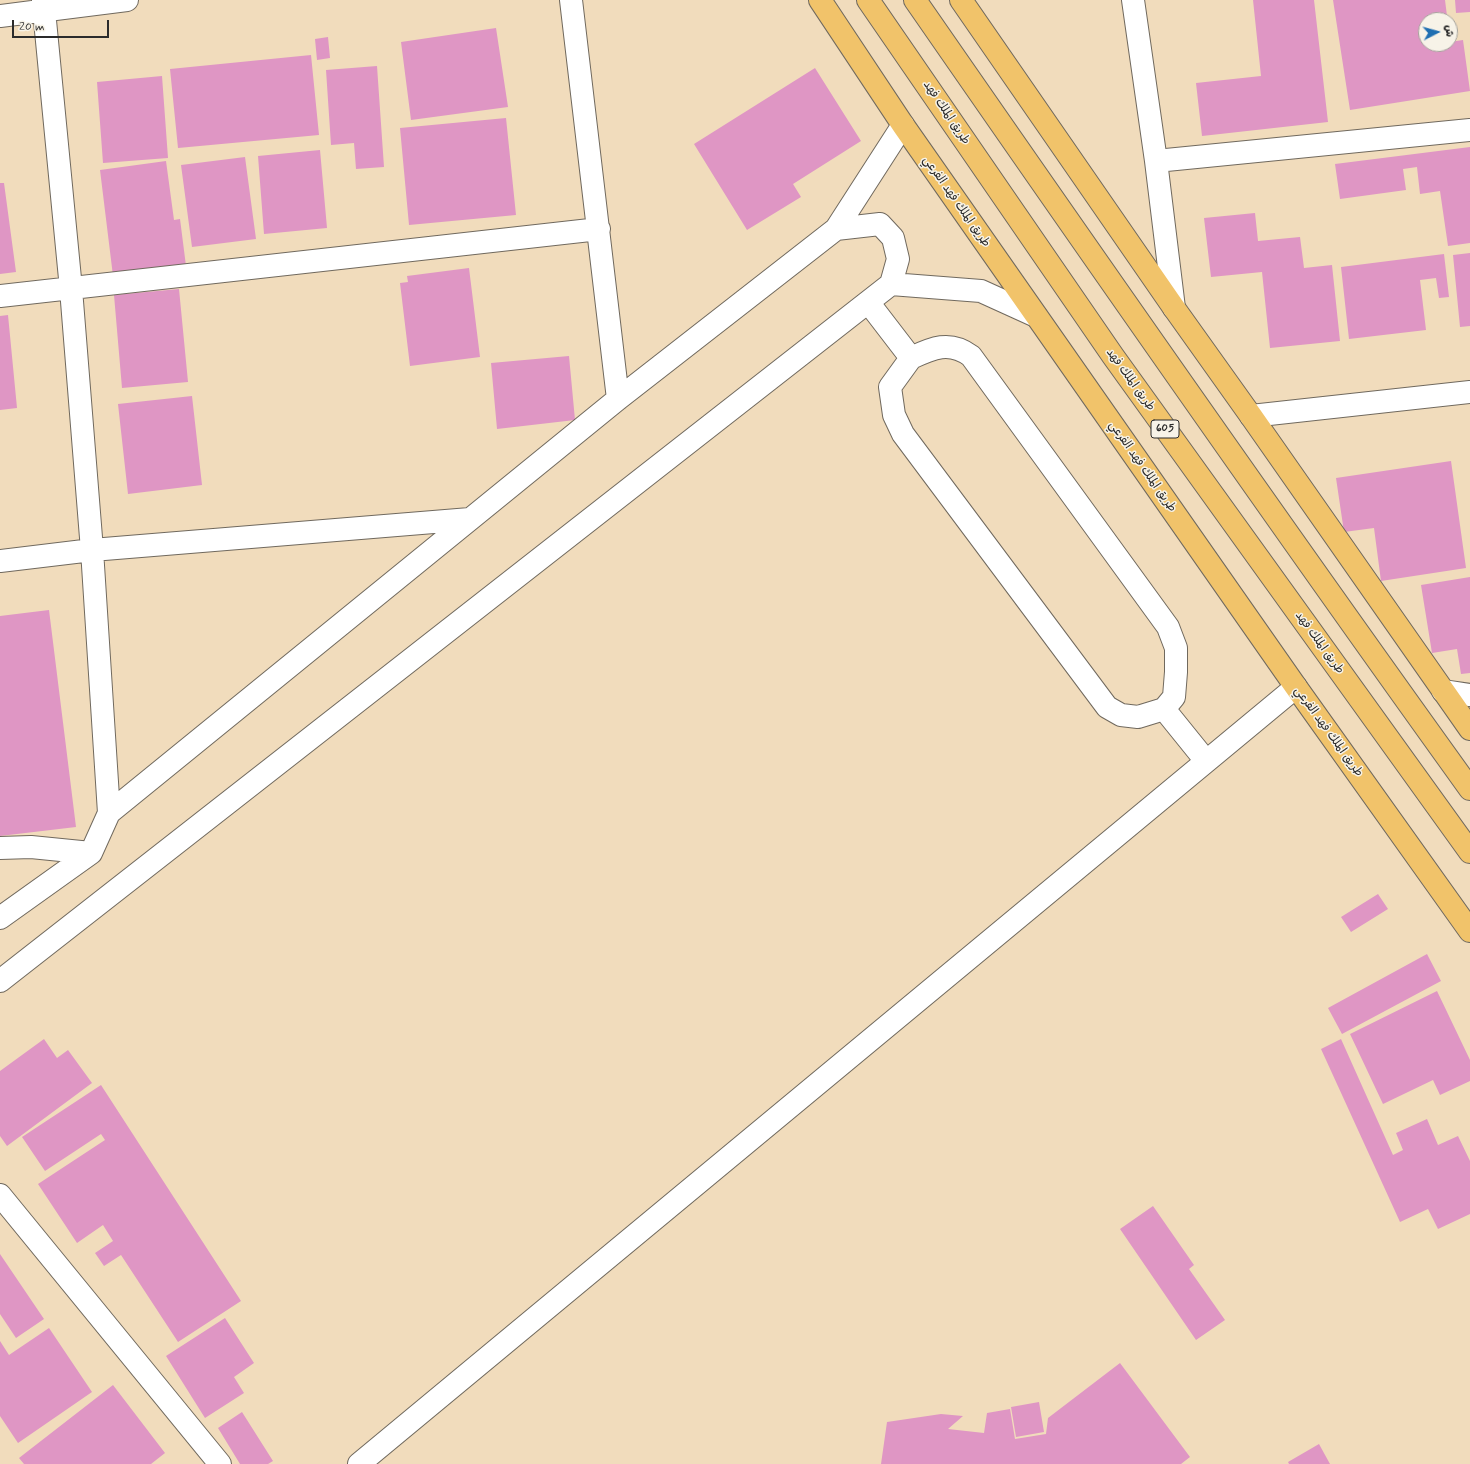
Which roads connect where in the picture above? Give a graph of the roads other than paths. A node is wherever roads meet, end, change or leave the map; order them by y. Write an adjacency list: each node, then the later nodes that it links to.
1 (127, 0): 8 (street)
2 (571, 0): 13 (street)
3 (820, 0): 10 (main road, طريق الملك فهد الفرعي)
4 (868, 0): 37 (main road, طريق الملك فهد / 605)
5 (915, 0): 34 (main road)
6 (961, 0): 19 (main road)
7 (1133, 0): 12 (street)
8 (44, 6): 9 (street); 16 (street)
9 (0, 16)
10 (903, 125): 14 (street); 20 (main road, طريق الملك فهد الفرعي)
11 (1470, 130): 12 (street)
12 (1156, 161): 19 (street)
13 (599, 228): 16 (street); 23 (street)
14 (836, 229): 15 (street); 23 (street)
15 (891, 284): 18 (street); 20 (street)
16 (71, 289): 17 (street); 26 (street)
17 (0, 296)
18 (868, 302): 21 (street); 41 (street)
19 (1174, 308): 24 (main road)
20 (1036, 316): 28 (main road, طريق الملك فهد الفرعي)
21 (911, 358): 31 (street); 31 (street)
22 (1470, 392): 24 (street)
23 (618, 400): 25 (street)
24 (1251, 416): 29 (main road)
25 (470, 518): 26 (street); 35 (street)
26 (92, 550): 27 (street); 35 (street)
27 (0, 561)
28 (1296, 687): 33 (street); 40 (main road, طريق الملك فهد الفرعي)
29 (1443, 691): 30 (street); 32 (main road)
30 (1470, 695)
31 (1164, 709): 33 (street)
32 (1470, 729)
33 (1206, 761): 44 (street)
34 (1470, 788)
35 (109, 813): 38 (street)
36 (0, 848): 38 (street)
37 (1470, 852)
38 (91, 853): 39 (street)
39 (0, 918)
40 (1470, 930)
41 (0, 981)
42 (0, 1195): 43 (street)
43 (220, 1464)
44 (359, 1464)

